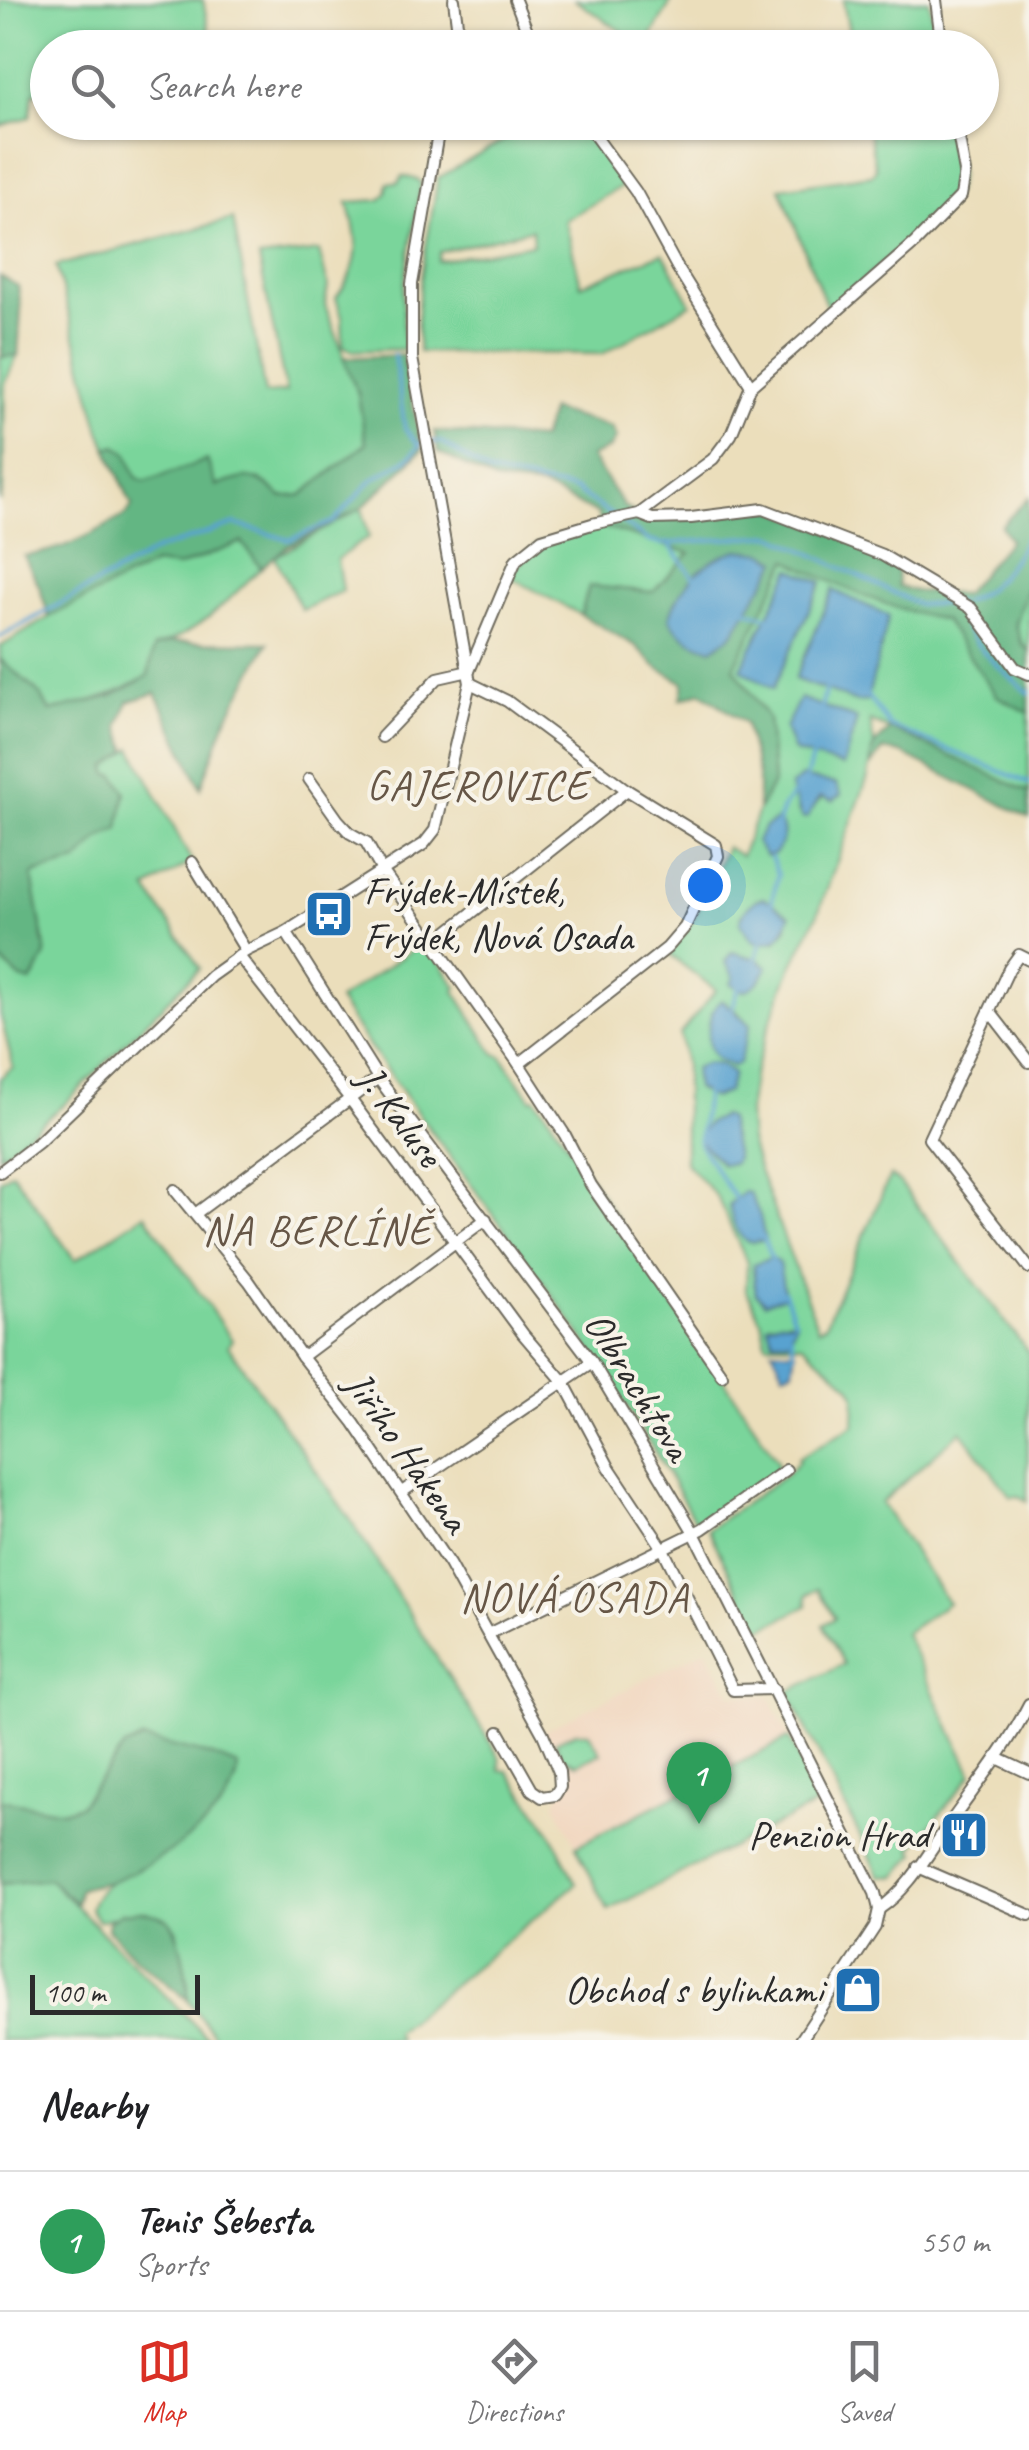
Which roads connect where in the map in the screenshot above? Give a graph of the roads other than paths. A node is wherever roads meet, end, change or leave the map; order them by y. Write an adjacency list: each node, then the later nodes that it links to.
1 (454, 0): 4 (street)
2 (515, 0): 5 (street)
3 (936, 0): 6 (street)
4 (456, 30)
5 (527, 30)
6 (940, 30)
7 (437, 140): 13 (street)
8 (598, 140): 10 (street)
9 (960, 140): 10 (street)
10 (751, 386): 11 (street)
11 (639, 514): 12 (street); 13 (street)
12 (1029, 674)
13 (469, 677): 14 (street); 16 (street); 18 (street)
14 (382, 737)
15 (309, 779): 18 (street)
16 (627, 790): 20 (street); 25 (street)
17 (192, 862): 21 (street, J. Kaluse)
18 (381, 868): 19 (street); 20 (street)
19 (286, 932): 21 (street); 26 (street, Olbrachtova)
20 (435, 942): 25 (street)
21 (243, 953): 27 (street, J. Kaluse); 28 (street)
22 (1024, 957): 23 (street)
23 (991, 1012): 24 (street); 33 (street)
24 (1029, 1062)
25 (519, 1064): 36 (street)
26 (378, 1078): 27 (street); 31 (street, Olbrachtova)
27 (350, 1099): 30 (street); 32 (street, J. Kaluse)
28 (0, 1172)
29 (175, 1190): 30 (street, Jiřího Hakena)
30 (195, 1214): 34 (street, Jiřího Hakena)
31 (486, 1219): 32 (street); 35 (street, Olbrachtova)
32 (456, 1241): 34 (street); 37 (street, J. Kaluse)
33 (1029, 1268)
34 (302, 1356): 39 (street, Jiřího Hakena)
35 (592, 1362): 37 (street); 40 (street, Olbrachtova)
36 (722, 1376)
37 (563, 1381): 39 (street); 41 (street, J. Kaluse)
38 (786, 1470): 40 (street)
39 (402, 1492): 42 (street, Jiřího Hakena)
40 (693, 1531): 41 (street); 43 (street, Olbrachtova)
41 (662, 1547): 42 (street); 43 (street, J. Kaluse)
42 (488, 1634): 45 (street, Jiřího Hakena)
43 (774, 1689): 49 (street, Olbrachtova)
44 (1029, 1704): 46 (street)
45 (499, 1732)
46 (997, 1758): 47 (street); 48 (street)
47 (1029, 1773)
48 (918, 1868): 49 (street); 50 (street)
49 (879, 1909): 51 (street)
50 (1029, 1916)
51 (801, 2040)

